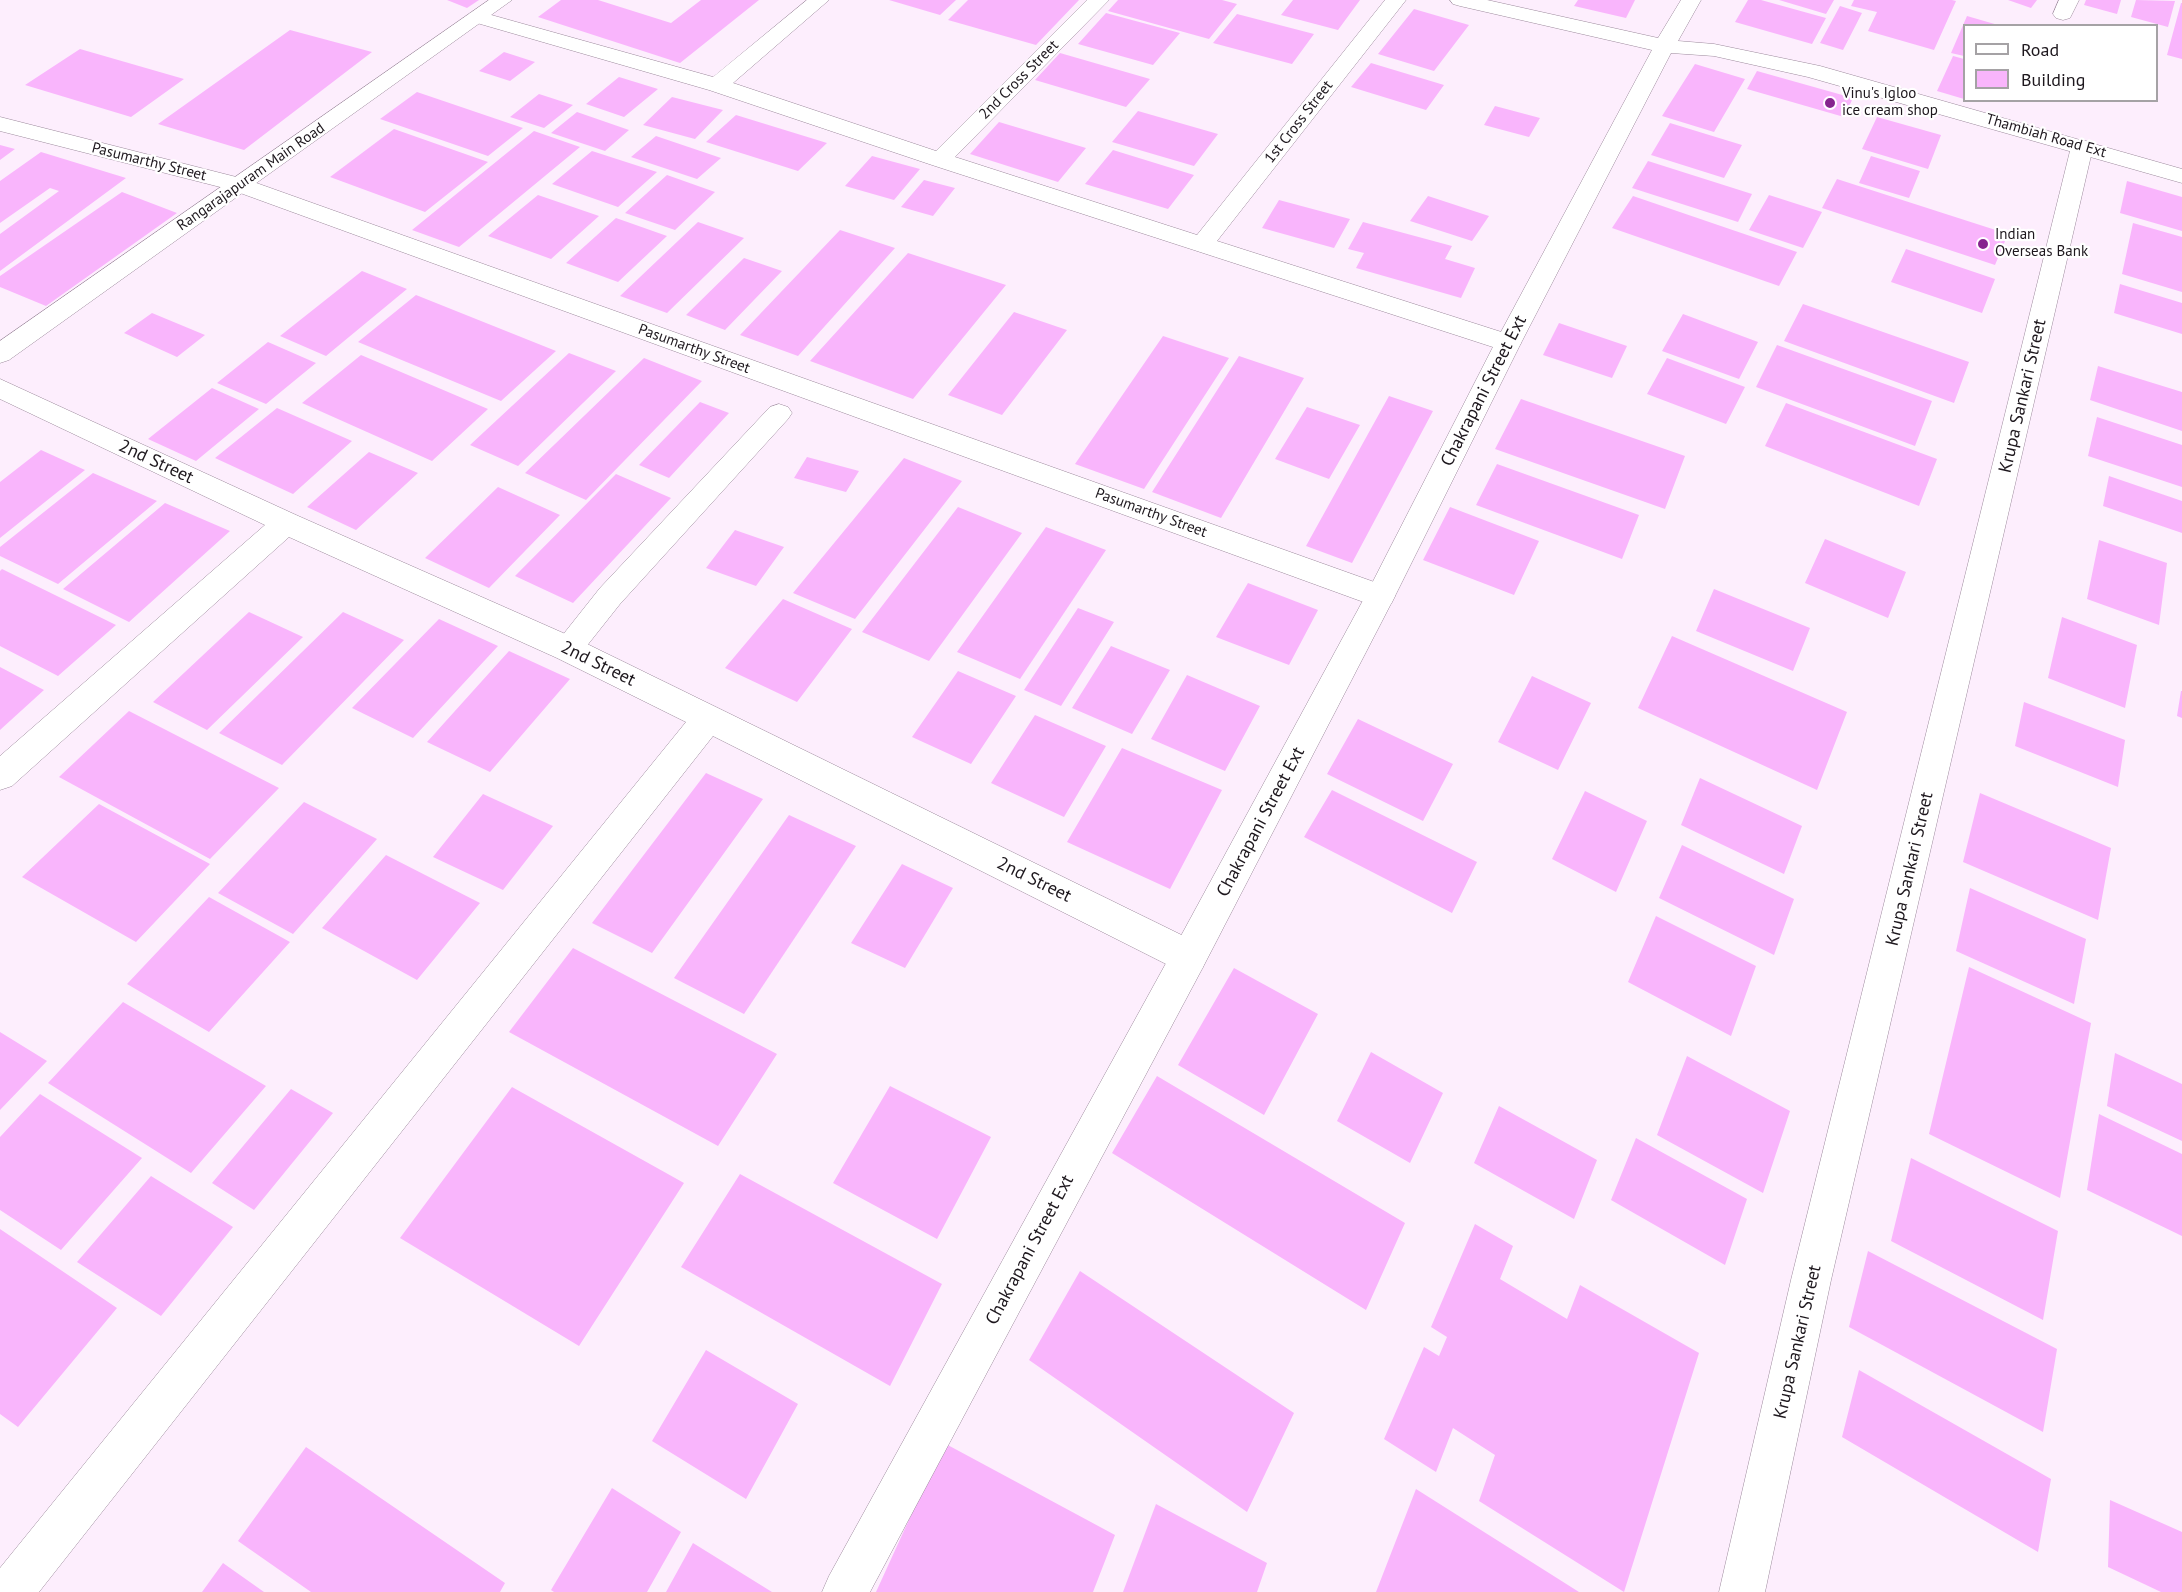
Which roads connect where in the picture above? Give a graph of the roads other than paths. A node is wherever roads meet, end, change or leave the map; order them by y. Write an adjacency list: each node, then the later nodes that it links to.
1 (502, 0): 7 (street, Rangarajapuram Main Road)
2 (819, 0): 9 (street)
3 (1099, 0): 12 (street, 2nd Cross Street)
4 (1396, 0): 15 (street, 1st Cross Street)
5 (1460, 0): 8 (street, Thambiah Road Ext)
6 (1691, 0): 8 (street, Chakrapani Street Ext)
7 (477, 17): 9 (street); 14 (street, Rangarajapuram Main Road)
8 (1664, 46): 11 (street, Thambiah Road Ext); 16 (street, Chakrapani Street Ext)
9 (717, 85): 12 (street)
10 (0, 124): 14 (street, Pasumarthy Street)
11 (2082, 147): 13 (street, Thambiah Road Ext); 28 (street, Krupa Sankari Street)
12 (940, 160): 15 (street)
13 (2182, 176)
14 (240, 185): 17 (street, Rangarajapuram Main Road); 21 (street, Pasumarthy Street)
15 (1202, 244): 16 (street)
16 (1508, 343): 21 (street, Chakrapani Street Ext)
17 (0, 354)
18 (0, 388): 20 (street, 2nd Street)
19 (779, 413): 22 (lane)
20 (286, 524): 22 (street, 2nd Street); 24 (street)
21 (1380, 596): 25 (street, Chakrapani Street Ext)
22 (568, 649): 23 (street, 2nd Street)
23 (708, 718): 25 (street, 2nd Street); 26 (street)
24 (0, 776)
25 (1189, 957): 27 (street, Chakrapani Street Ext)
26 (10, 1592)
27 (845, 1592)
28 (1742, 1592)

